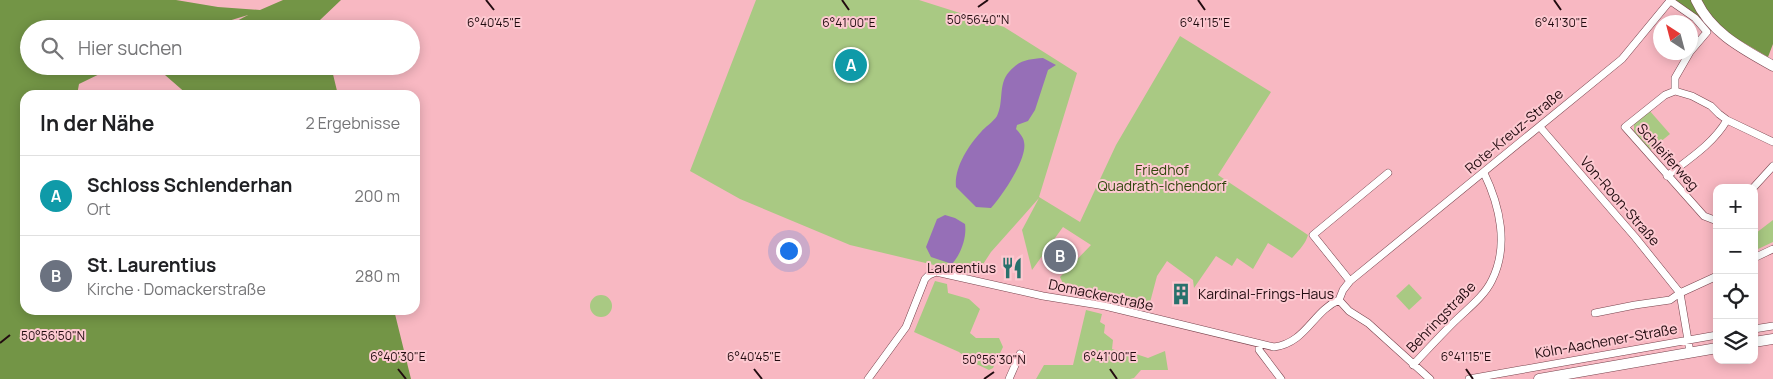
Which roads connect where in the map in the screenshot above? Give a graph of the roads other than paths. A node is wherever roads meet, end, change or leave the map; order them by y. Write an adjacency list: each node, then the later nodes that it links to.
1 (1696, 0): 8 (main road)
2 (1656, 15): 3 (street, Rote-Kreuz-Straße)
3 (1691, 15)
4 (1653, 19): 11 (street, Rote-Kreuz-Straße)
5 (1698, 22): 6 (street, Rote-Kreuz-Straße)
6 (1698, 43)
7 (1685, 60): 9 (street)
8 (1773, 66)
9 (1674, 91): 10 (street); 16 (street, Schleiferweg)
10 (1727, 120): 12 (street); 16 (street)
11 (1540, 127): 15 (street, Rote-Kreuz-Straße); 23 (street, Von-Roon-Straße)
12 (1773, 142)
13 (1773, 166): 17 (street)
14 (1388, 173): 22 (street)
15 (1484, 173): 22 (street, Rote-Kreuz-Straße); 36 (street, Behringstraße)
16 (1667, 176): 18 (street, Schleiferweg)
17 (1757, 184)
18 (1713, 219)
19 (1773, 249): 20 (street)
20 (1758, 256)
21 (1713, 278): 23 (street)
22 (1350, 281): 24 (street, Rote-Kreuz-Straße)
23 (1680, 293): 25 (street); 30 (street, Von-Roon-Straße)
24 (1339, 300): 32 (street, Domackerstraße); 36 (street)
25 (1595, 313)
26 (1773, 326): 27 (street)
27 (1758, 328)
28 (1713, 336): 30 (street, Köln-Aachener-Straße)
29 (1773, 339): 31 (main road)
30 (1688, 340): 34 (street, Von-Roon-Straße); 37 (street, Köln-Aachener-Straße)
31 (1758, 341)
32 (1260, 344): 39 (street, Domackerstraße); 41 (street)
33 (1713, 349): 34 (main road, Köln-Aachener-Straße)
34 (1690, 352): 43 (main road, Köln-Aachener-Straße)
35 (1020, 354): 40 (street)
36 (1413, 365): 42 (street)
37 (1500, 376): 38 (street, Köln-Aachener-Straße)
38 (1468, 378)
39 (868, 379)
40 (1009, 379)
41 (1281, 379)
42 (1430, 379)
43 (1538, 379)

